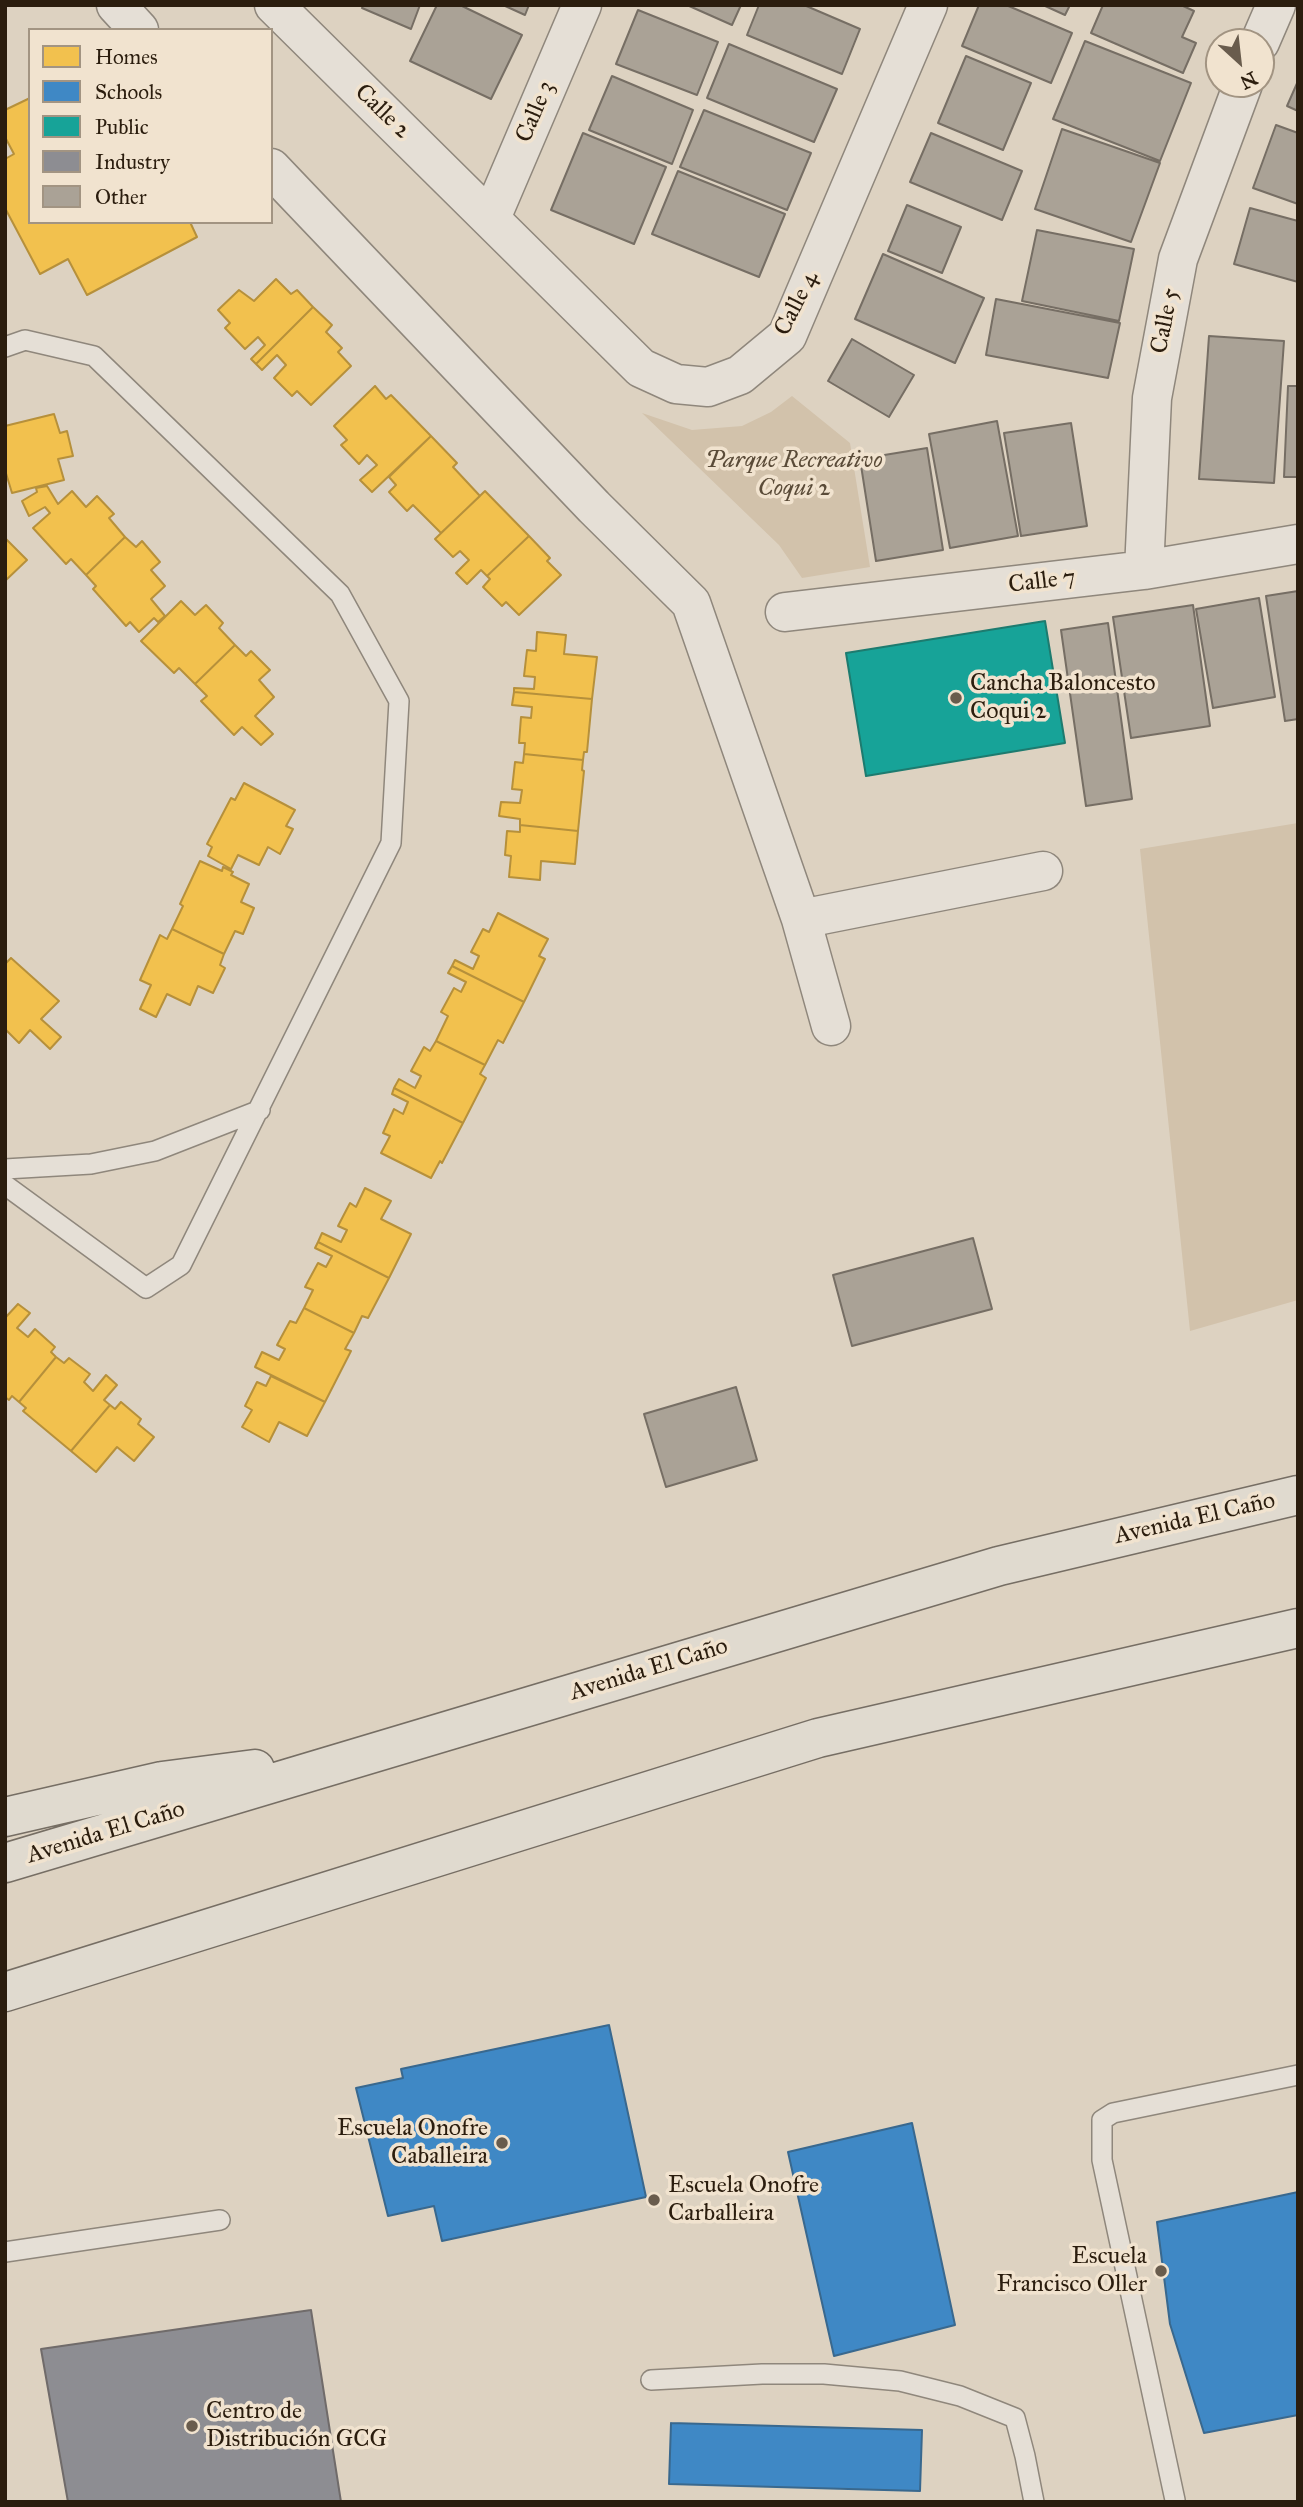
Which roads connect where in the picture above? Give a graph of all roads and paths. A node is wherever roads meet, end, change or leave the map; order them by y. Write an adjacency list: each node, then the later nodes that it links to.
1 (116, 5): 6 (street)
2 (274, 5): 10 (street, Calle 2)
3 (582, 5): 10 (street, Calle 3)
4 (928, 5): 10 (street, Calle 4)
5 (1276, 5): 7 (street)
6 (137, 28)
7 (1266, 28)
8 (1238, 98): 13 (street, Calle 5)
9 (273, 170): 16 (street)
10 (491, 218)
11 (5, 347): 18 (lane)
12 (1298, 544): 13 (street, Calle 7)
13 (1144, 570): 14 (street, Calle 7)
14 (785, 612)
15 (1043, 871): 16 (street)
16 (801, 919): 17 (street)
17 (831, 1026)
18 (260, 1110): 19 (lane); 20 (lane)
19 (5, 1169)
20 (5, 1185)
21 (1298, 1495): 23 (highway, Avenida El Caño)
22 (1298, 1628): 26 (highway)
23 (361, 1756): 24 (highway); 25 (highway, Avenida El Caño)
24 (5, 1817)
25 (5, 1863)
26 (5, 1992)
27 (1298, 2075): 31 (lane)
28 (220, 2220): 29 (lane)
29 (5, 2252)
30 (651, 2380): 32 (lane)
31 (1175, 2500)
32 (1034, 2502)

